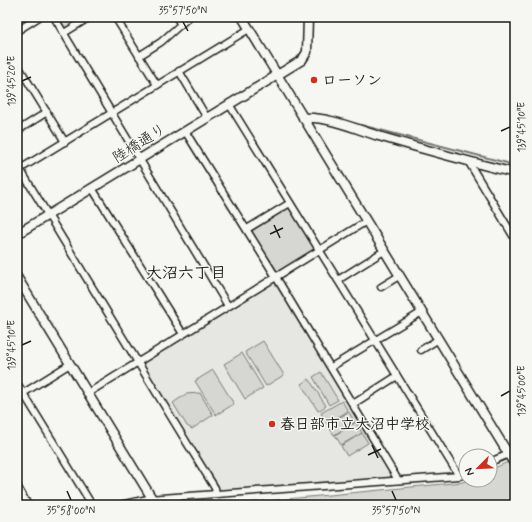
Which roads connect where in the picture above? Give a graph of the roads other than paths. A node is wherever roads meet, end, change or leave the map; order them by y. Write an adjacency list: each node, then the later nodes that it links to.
1 (39, 17): 11 (street)
2 (54, 17): 12 (street)
3 (90, 17): 12 (street)
4 (115, 17): 13 (street)
5 (176, 17): 9 (street)
6 (189, 17): 9 (street)
7 (242, 17): 10 (street)
8 (308, 17): 16 (street, 陸橋通り)
9 (181, 24): 13 (street)
10 (249, 29): 15 (street); 16 (street)
11 (17, 31)
12 (64, 33): 20 (street)
13 (139, 56): 17 (street)
14 (17, 64): 19 (street)
15 (179, 71): 17 (street); 21 (street)
16 (277, 76): 18 (street, 陸橋通り); 22 (street)
17 (158, 85): 20 (street)
18 (229, 104): 21 (street, 陸橋通り); 31 (street)
19 (47, 112): 23 (street); 25 (street)
20 (112, 113): 25 (street); 26 (street)
21 (207, 118): 24 (street, 陸橋通り)
22 (303, 118): 27 (street); 33 (street)
23 (17, 131)
24 (185, 131): 26 (street, 陸橋通り); 34 (street)
25 (65, 142): 28 (street)
26 (139, 159): 30 (street, 陸橋通り); 44 (street)
27 (468, 161): 29 (street); 36 (street)
28 (19, 167): 32 (street)
29 (515, 173)
30 (92, 188): 32 (street, 陸橋通り); 46 (street)
31 (290, 203): 34 (street); 37 (street)
32 (48, 215): 35 (street, 陸橋通り); 50 (street)
33 (365, 222): 37 (street); 38 (street)
34 (247, 230): 41 (street)
35 (17, 234)
36 (515, 239)
37 (320, 250): 41 (street); 42 (street)
38 (384, 251): 39 (street); 42 (street)
39 (399, 276): 43 (street); 45 (street)
40 (17, 277): 51 (street)
41 (276, 277): 44 (street); 52 (street)
42 (338, 280): 48 (street)
43 (381, 287)
44 (228, 306): 46 (street)
45 (422, 312): 47 (street); 48 (street)
46 (183, 334): 50 (street)
47 (439, 339): 49 (street); 59 (street)
48 (376, 340): 52 (street); 53 (street)
49 (421, 350)
50 (138, 362): 56 (street); 66 (street)
51 (70, 364): 55 (street); 56 (street)
52 (331, 367): 58 (street)
53 (397, 376): 58 (street); 62 (street)
54 (17, 383): 55 (street)
55 (23, 393): 57 (street); 69 (street)
56 (88, 393): 67 (street)
57 (17, 397)
58 (353, 404): 64 (street)
59 (508, 454): 60 (street); 61 (street)
60 (498, 458)
61 (515, 464)
62 (458, 474)
63 (458, 476): 64 (street)
64 (398, 480): 66 (street)
65 (17, 486): 68 (street)
66 (216, 494): 67 (street)
67 (154, 502): 70 (street)
68 (28, 505)
69 (92, 505)
70 (120, 505)

